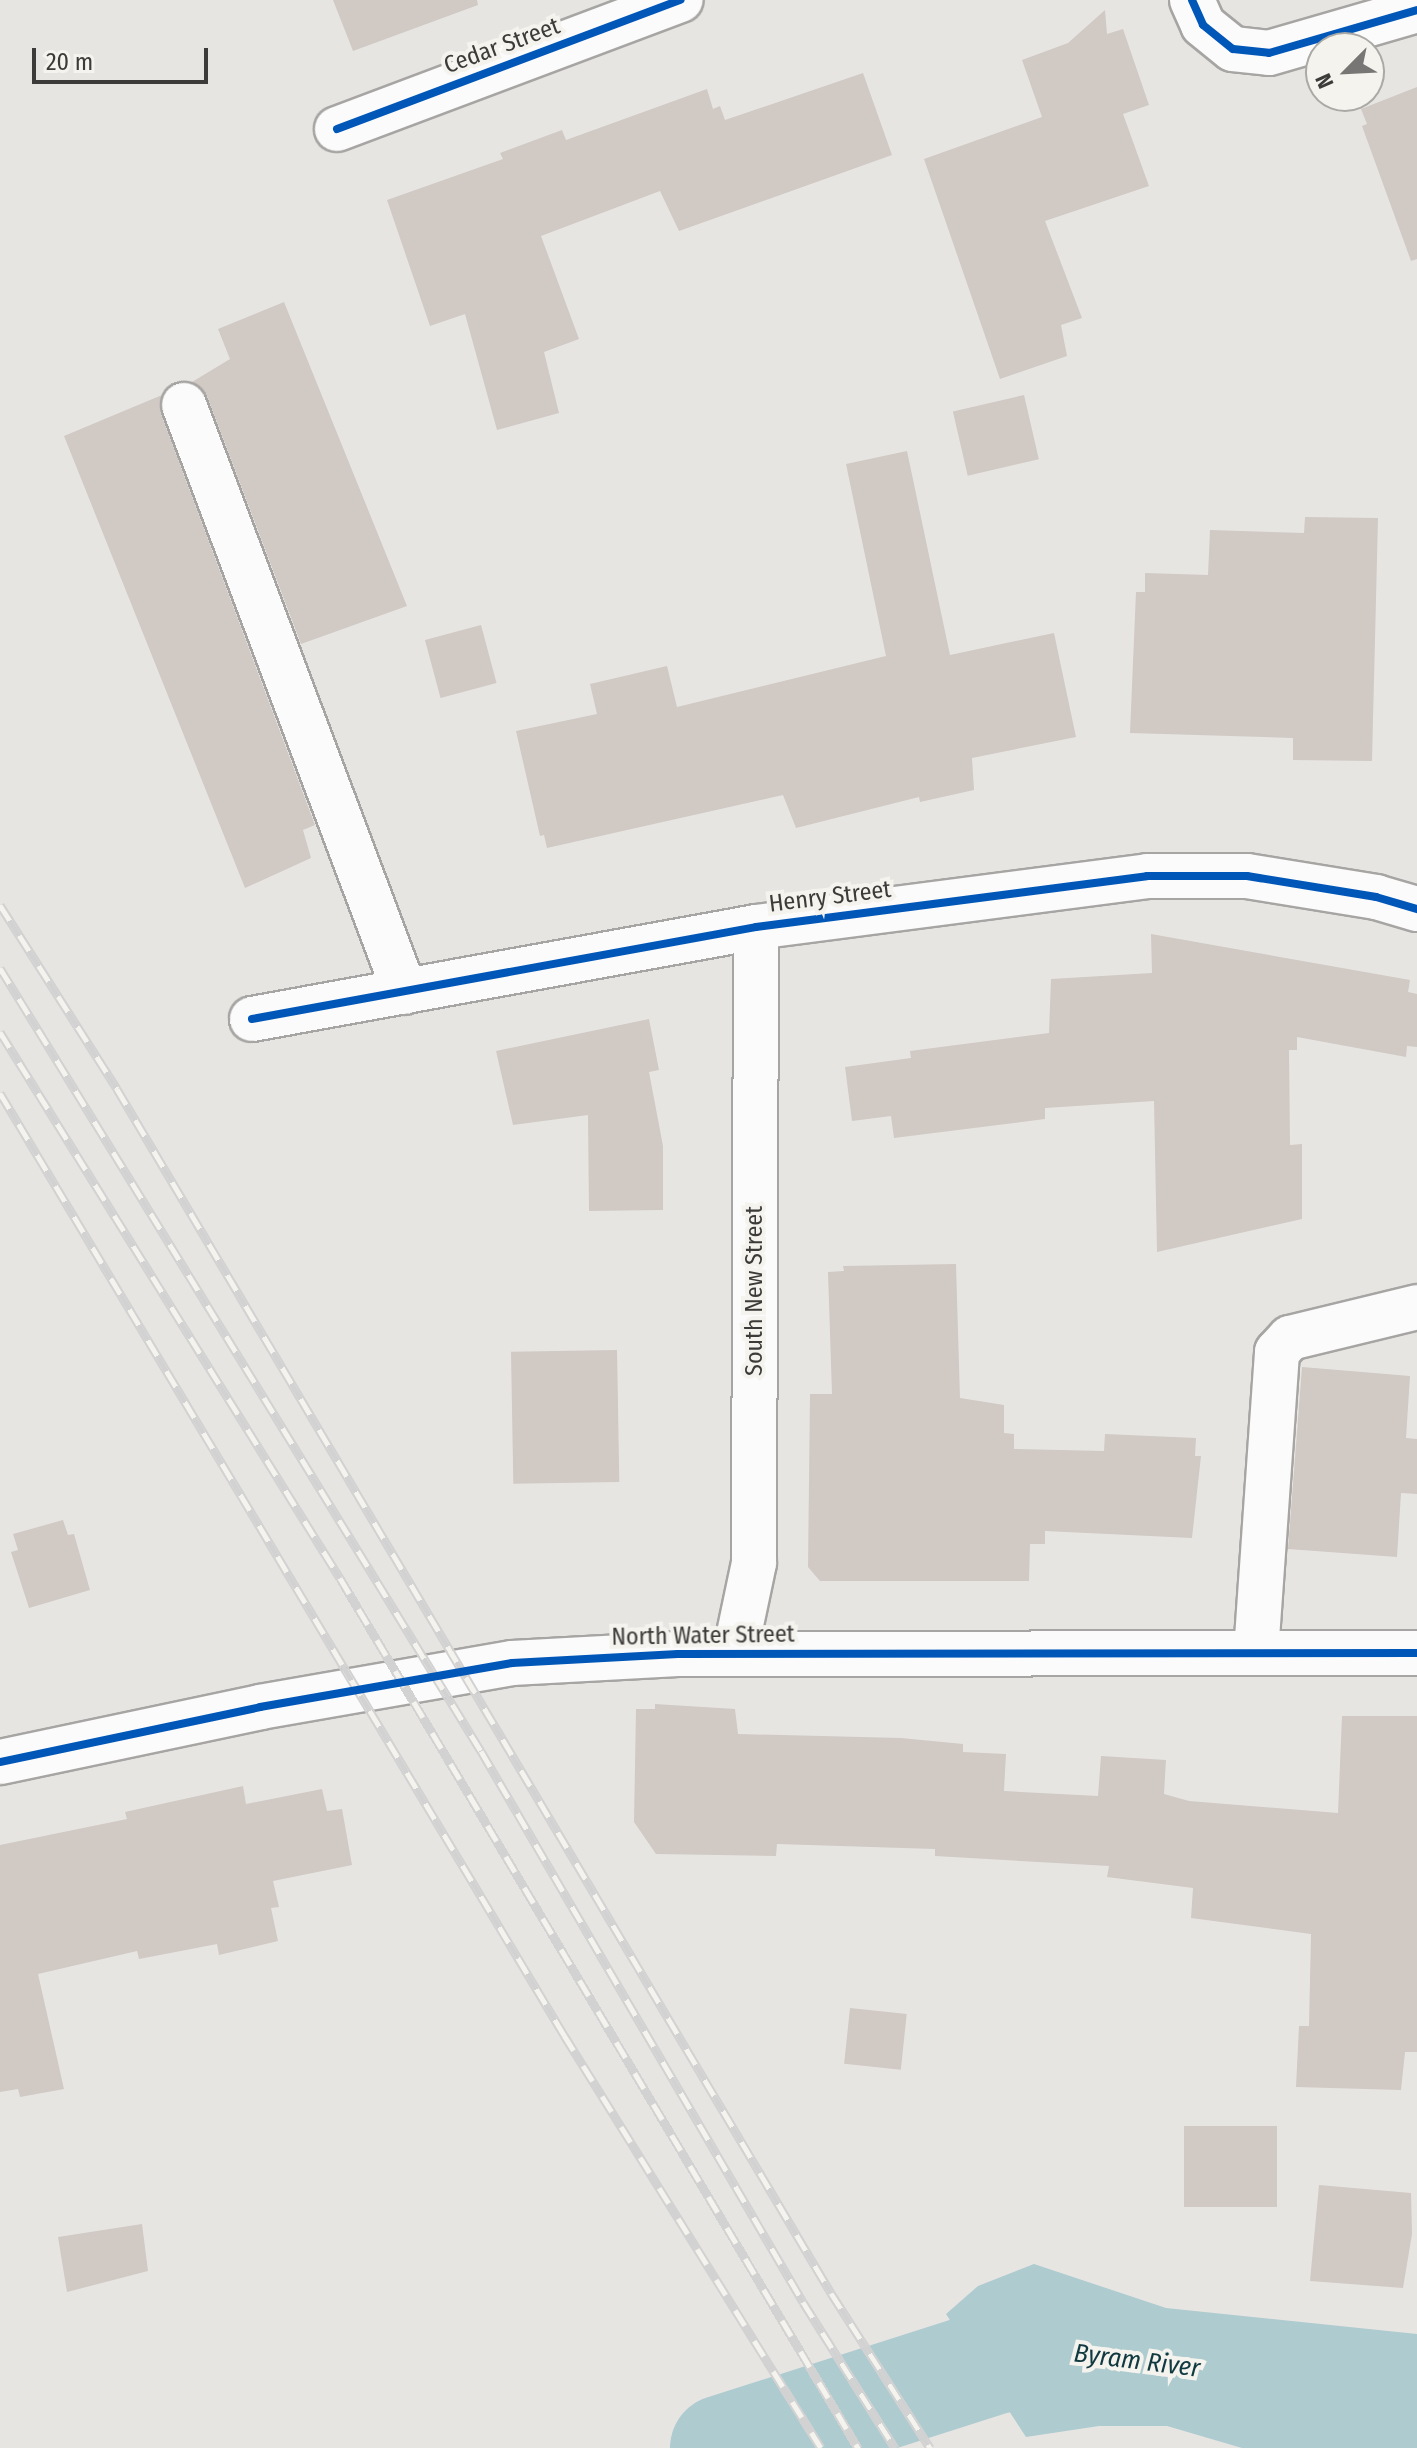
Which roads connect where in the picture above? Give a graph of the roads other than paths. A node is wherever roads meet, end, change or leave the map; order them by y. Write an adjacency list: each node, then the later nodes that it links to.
1 (681, 0): 4 (street, Cedar Street)
2 (1192, 0): 3 (street)
3 (1417, 10)
4 (337, 129)
5 (184, 405): 8 (street)
6 (1417, 909): 7 (street, Henry Street)
7 (756, 927): 8 (street, Henry Street); 11 (street, South New Street)
8 (405, 992): 9 (street, Henry Street)
9 (252, 1019)
10 (1417, 1307): 12 (street)
11 (735, 1653): 12 (street, North Water Street); 14 (street, North Water Street)
12 (1256, 1653): 13 (street, North Water Street)
13 (1417, 1653)
14 (0, 1762)

